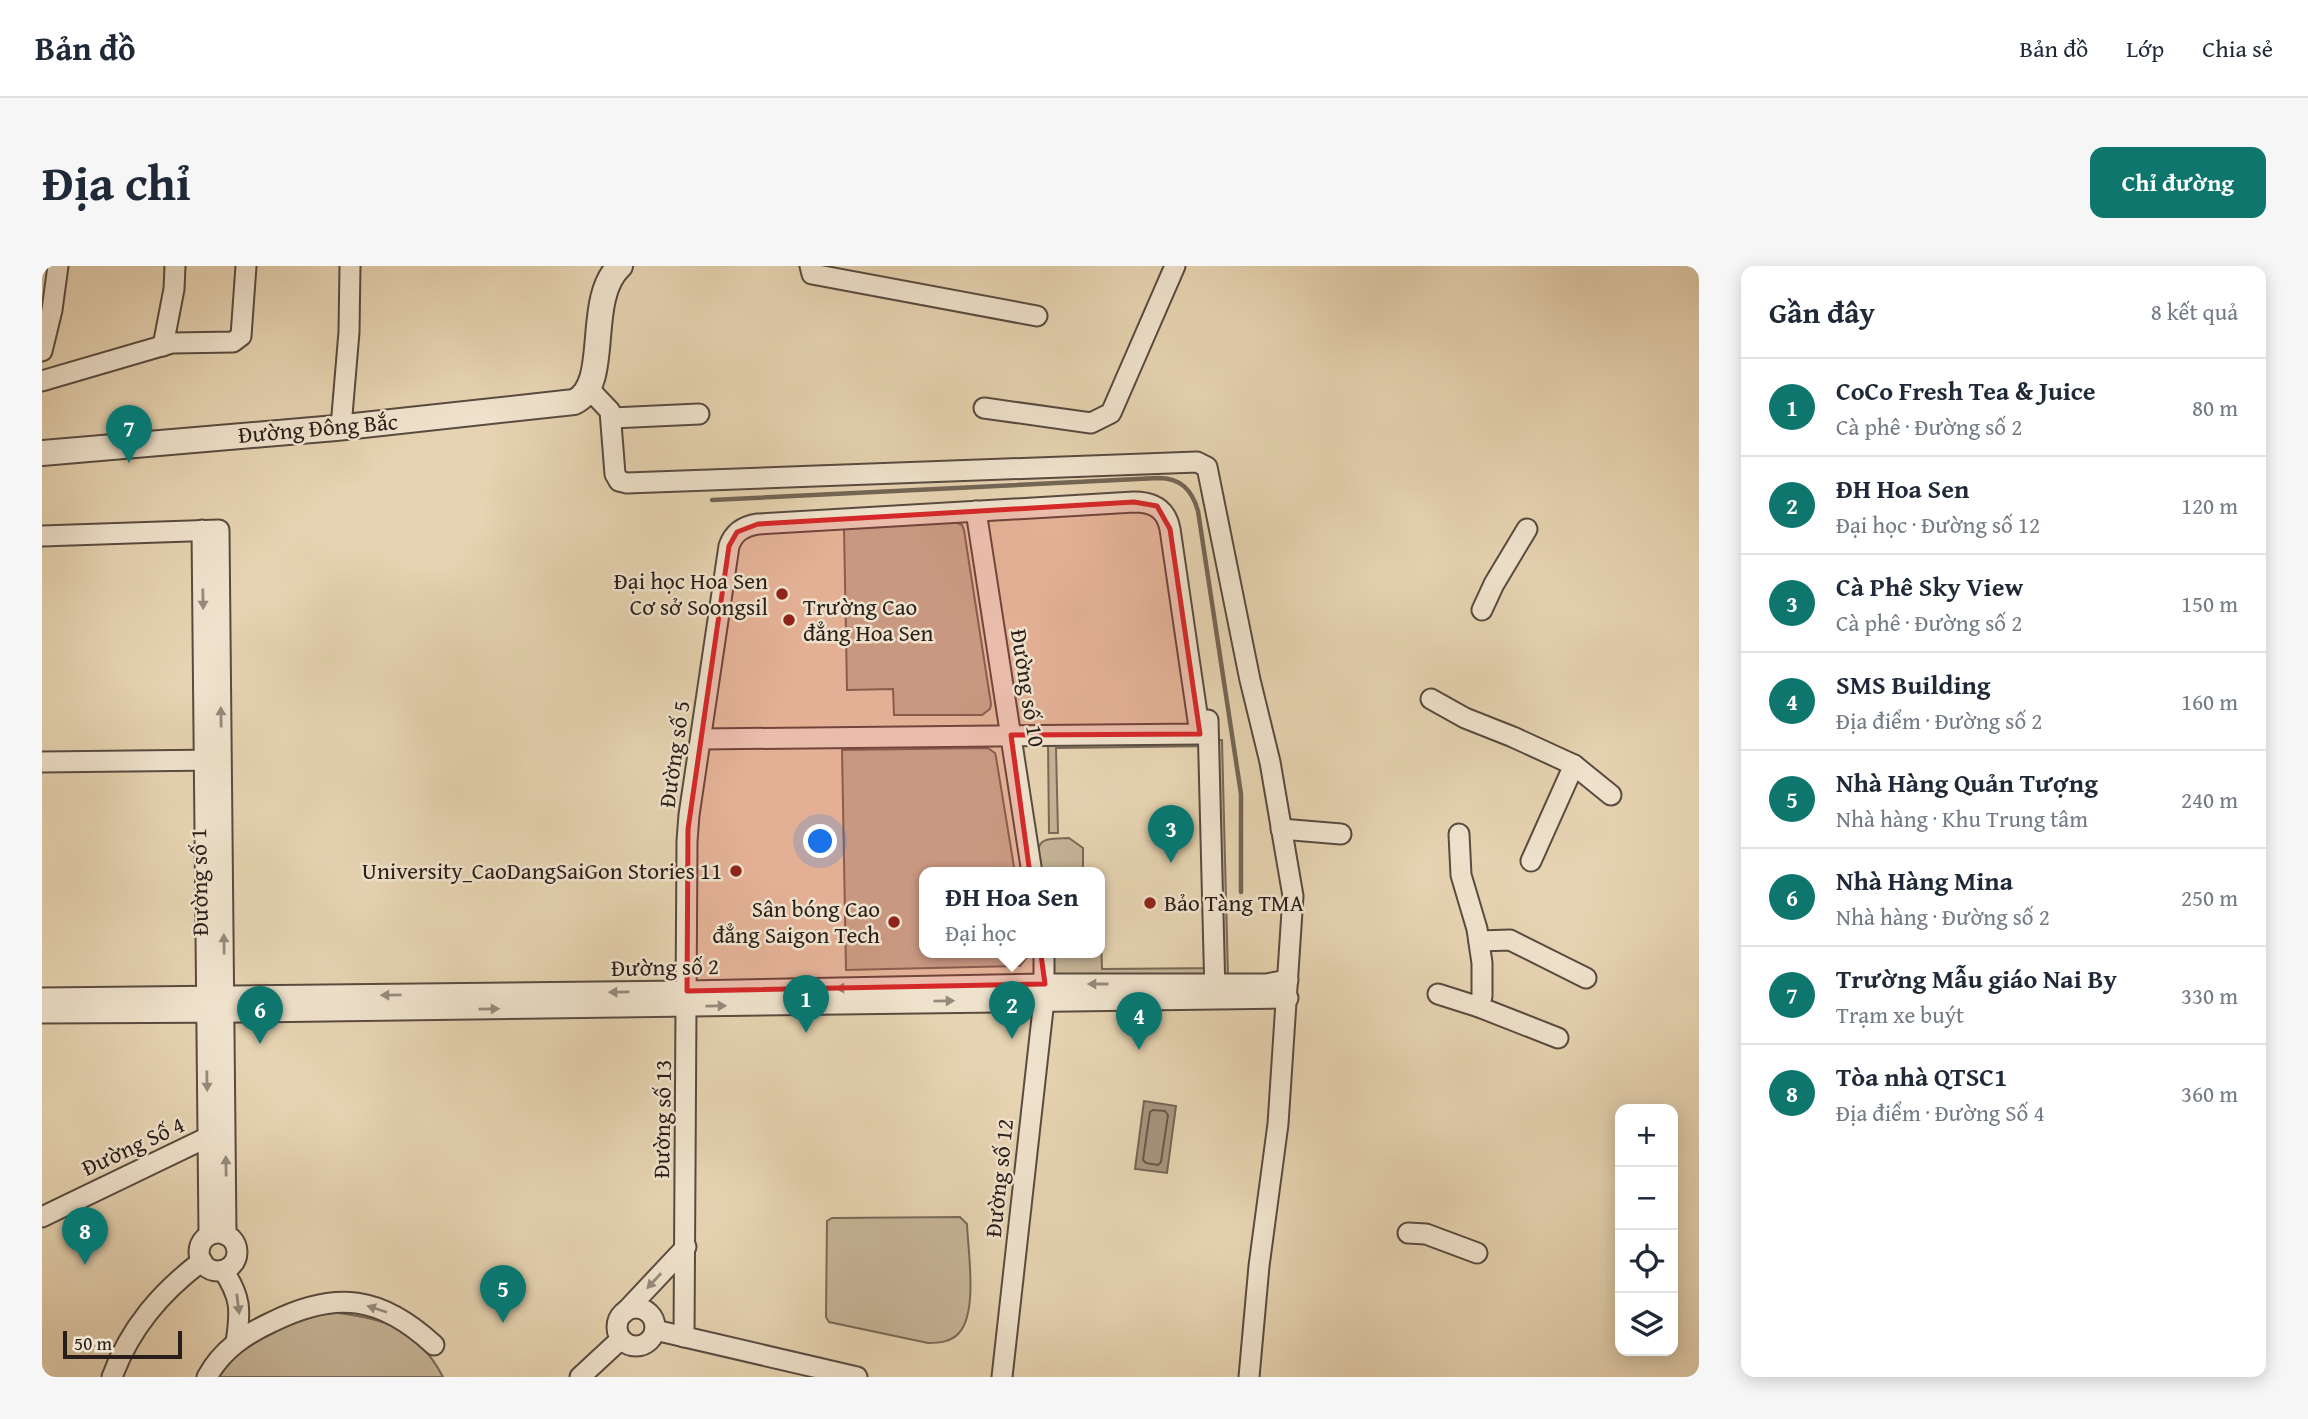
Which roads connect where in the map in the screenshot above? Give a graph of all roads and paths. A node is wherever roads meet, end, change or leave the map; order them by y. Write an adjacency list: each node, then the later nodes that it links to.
1 (58, 266): 10 (street)
2 (175, 266): 9 (street)
3 (246, 266): 9 (street)
4 (350, 266): 16 (street)
5 (620, 266): 12 (street)
6 (810, 266): 8 (street)
7 (1175, 266): 13 (street)
8 (1037, 316)
9 (163, 346): 11 (street)
10 (42, 351)
11 (42, 381)
12 (590, 390): 15 (street); 16 (street, Đường Đông Bắc)
13 (984, 408)
14 (699, 414): 15 (street)
15 (612, 418): 30 (street)
16 (341, 427): 17 (street, Đường Đông Bắc)
17 (42, 453)
18 (976, 511): 24 (street, Đường số 10); 24 (street); 25 (street, Đường số 5)
19 (1527, 528): 21 (street)
20 (42, 536): 26 (street, Đường số 1)
21 (1482, 611)
22 (1208, 694): 39 (street)
23 (1431, 699): 28 (street)
24 (1011, 736): 25 (street); 34 (street, Đường số 10)
25 (701, 739): 43 (street, Đường số 5)
26 (213, 760): 27 (street); 44 (street, Đường số 1)
27 (42, 762)
28 (1574, 765): 29 (street); 33 (street)
29 (1611, 795)
30 (1281, 829): 31 (street); 38 (street)
31 (1341, 834)
32 (1460, 834): 35 (street)
33 (1531, 861)
34 (1031, 867)
35 (1479, 941): 37 (street); 45 (street)
36 (1044, 958): 40 (street)
37 (1586, 978)
38 (1288, 989): 39 (street, Đường số 2); 67 (street)
39 (1215, 991): 40 (street, Đường số 2)
40 (1044, 992): 43 (street, Đường số 2); 66 (street, Đường số 12)
41 (1438, 994): 45 (street)
42 (42, 999): 44 (street, Đường số 2)
43 (687, 999): 44 (street, Đường số 2); 52 (street, Đường số 13)
44 (215, 1005): 46 (street, Đường số 2); 48 (street, Đường số 1)
45 (1479, 1007): 47 (street)
46 (42, 1013)
47 (1558, 1038)
48 (217, 1137): 49 (street, Đường Số 4); 51 (street, Đường số 1)
49 (42, 1216)
50 (1408, 1233): 53 (street)
51 (218, 1235): 54 (street); 55 (street)
52 (685, 1247): 56 (street, one-way to 56); 58 (street, Đường số 13)
53 (1477, 1253)
54 (202, 1261): 55 (street); 62 (street)
55 (223, 1270): 60 (street, one-way to 60)
56 (622, 1315): 57 (street); 59 (street)
57 (655, 1330): 58 (street); 59 (street)
58 (684, 1337): 65 (street)
59 (621, 1339): 64 (street)
60 (236, 1342): 61 (street, one-way to 60); 63 (street)
61 (434, 1345)
62 (112, 1377)
63 (207, 1377)
64 (580, 1377)
65 (857, 1377)
66 (1002, 1377)
67 (1249, 1377)

